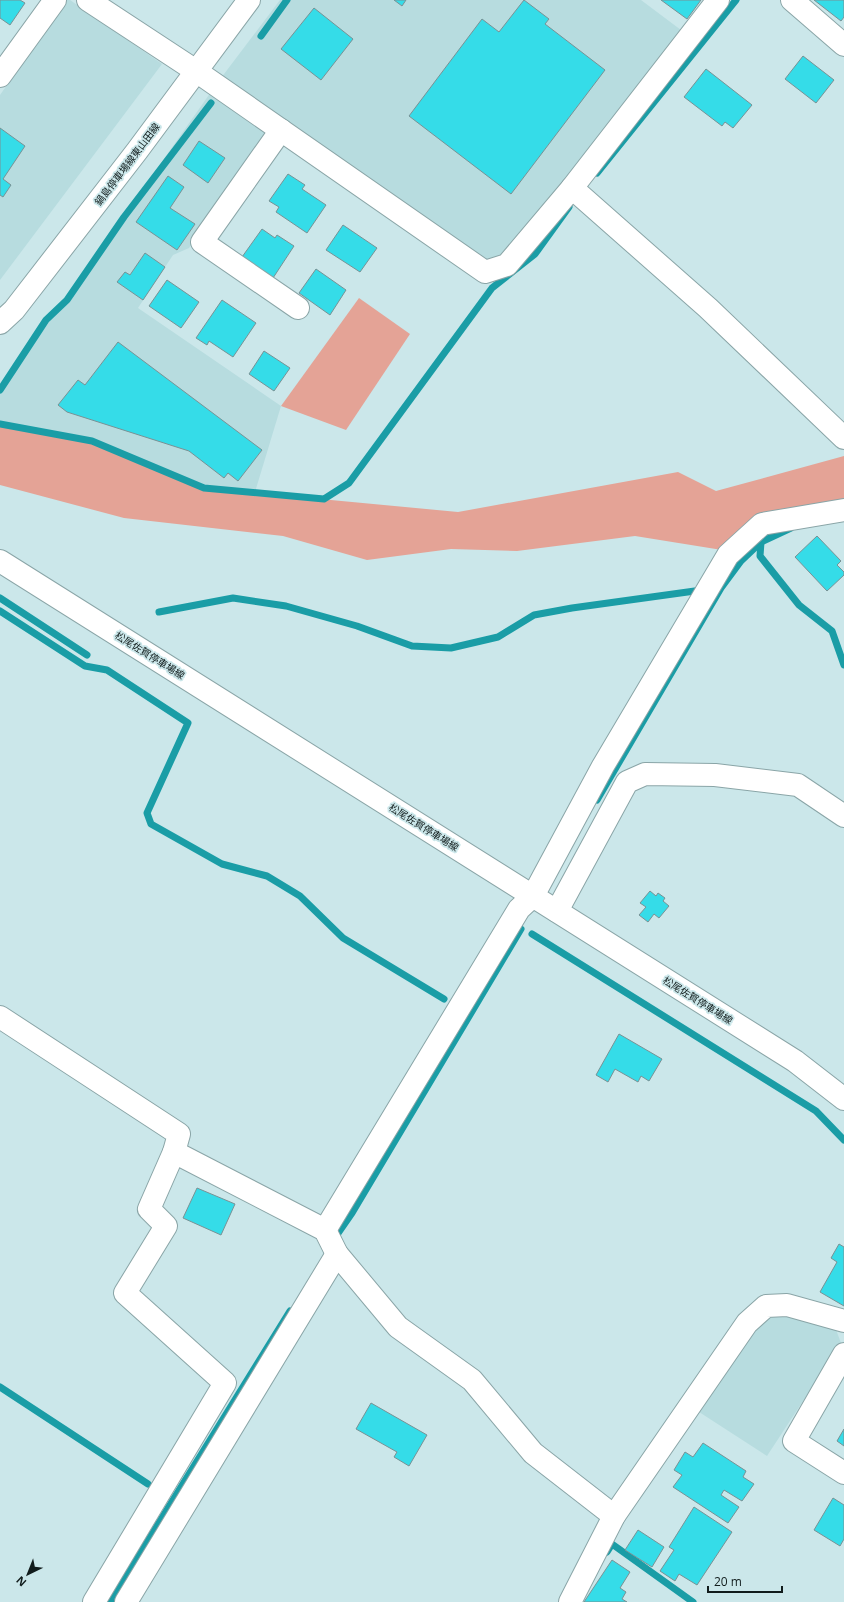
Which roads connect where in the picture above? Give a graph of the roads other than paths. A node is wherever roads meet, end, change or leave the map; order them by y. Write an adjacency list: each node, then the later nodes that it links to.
1 (56, 0): 8 (street)
2 (88, 0): 7 (street)
3 (249, 0): 7 (street, 鍋島停車場線東山田線)
4 (718, 0): 10 (street)
5 (792, 0): 6 (street)
6 (844, 45)
7 (196, 71): 9 (street); 12 (street, 鍋島停車場線東山田線)
8 (0, 76)
9 (281, 130): 10 (street); 11 (street)
10 (572, 188): 13 (street)
11 (298, 308)
12 (0, 323)
13 (844, 438)
14 (844, 510): 16 (street)
15 (0, 561): 19 (street, 松尾佐賀停車場線)
16 (603, 766): 17 (street); 19 (street)
17 (627, 782): 18 (street); 20 (street)
18 (844, 816)
19 (533, 896): 20 (street, 松尾佐賀停車場線); 24 (street)
20 (557, 911): 22 (street, 松尾佐賀停車場線)
21 (0, 1017): 23 (street)
22 (844, 1099)
23 (174, 1152): 24 (street); 30 (street)
24 (325, 1230): 25 (street)
25 (337, 1254): 29 (street); 31 (street)
26 (844, 1321): 29 (street)
27 (844, 1354): 28 (street)
28 (844, 1473)
29 (614, 1516): 32 (street)
30 (94, 1602)
31 (126, 1602)
32 (570, 1602)

